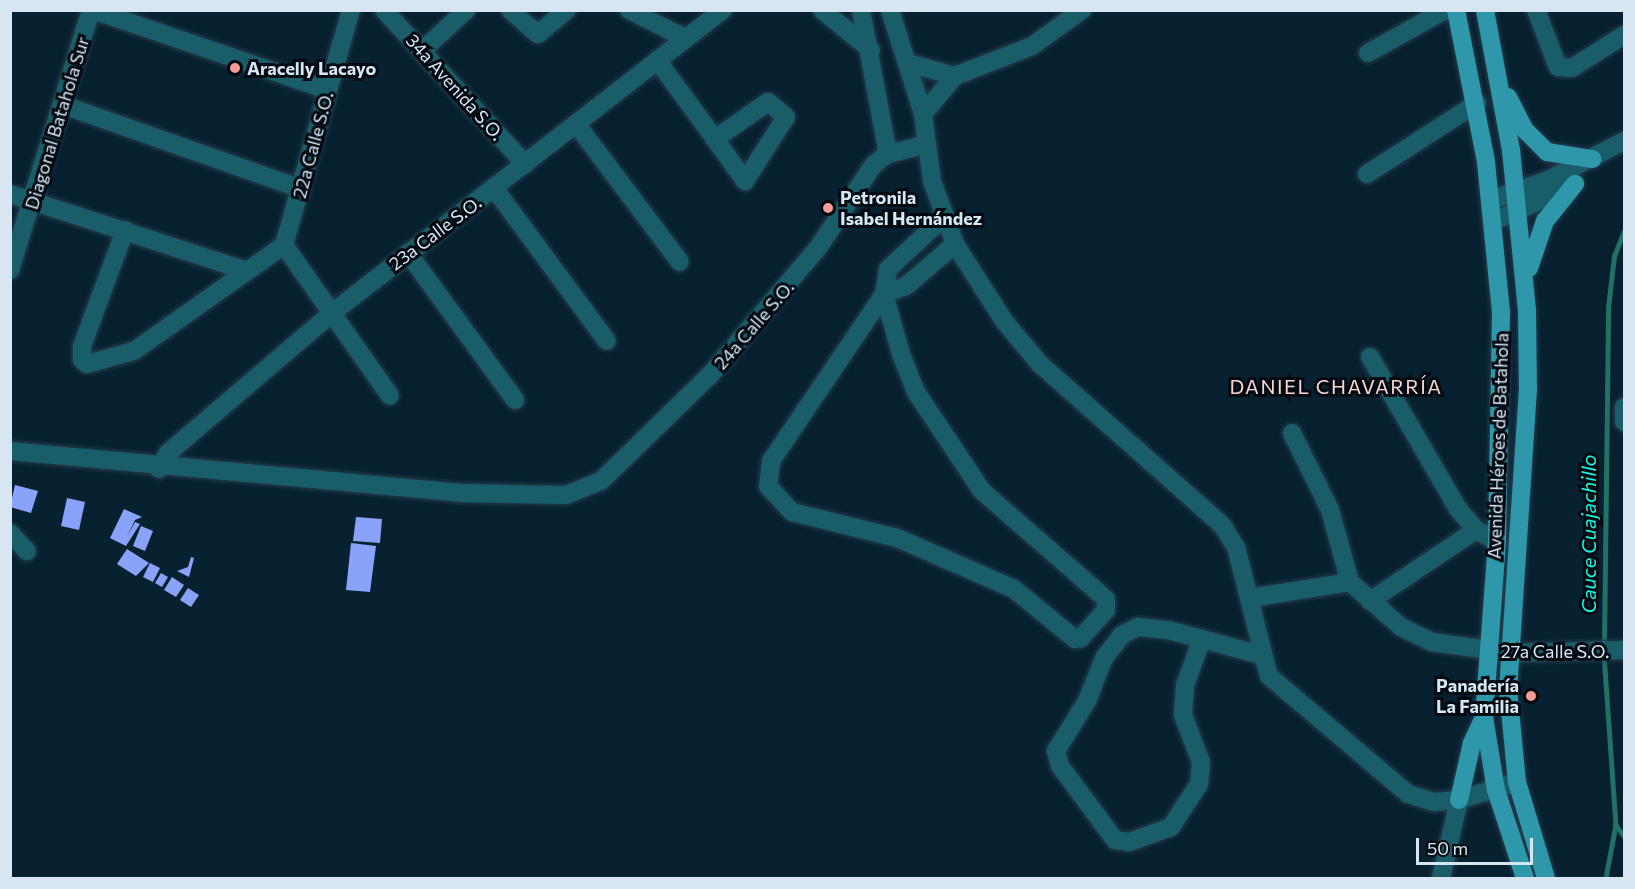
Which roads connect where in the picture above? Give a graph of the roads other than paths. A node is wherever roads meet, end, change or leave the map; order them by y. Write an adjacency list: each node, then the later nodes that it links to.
1 (92, 10): 26 (street); 28 (street, Diagonal Batahola Sur)
2 (351, 10): 26 (street, 22a Calle S.O.)
3 (384, 10): 19 (street, 34a Avenida S.O.)
4 (466, 10): 19 (street)
5 (510, 10): 6 (street)
6 (567, 10)
7 (629, 10): 18 (street)
8 (723, 10): 18 (street, 23a Calle S.O.)
9 (822, 10): 20 (street)
10 (861, 10): 20 (street)
11 (890, 10): 23 (street)
12 (1082, 10): 24 (street)
13 (1445, 10): 21 (street)
14 (1456, 10): 27 (main road, Avenida Héroes de Batahola)
15 (1485, 10): 25 (main road, Avenida Héroes de Batahola)
16 (1536, 10): 17 (street)
17 (1624, 35)
18 (685, 38): 22 (street, 23a Calle S.O.)
19 (423, 50): 36 (street, 34a Avenida S.O.)
20 (871, 50): 34 (street)
21 (1368, 53)
22 (657, 60): 30 (street, 23a Calle S.O.); 31 (street)
23 (908, 63): 24 (street); 29 (street)
24 (955, 76): 29 (street)
25 (1498, 76): 35 (main road); 41 (main road, Avenida Héroes de Batahola)
26 (328, 90): 40 (street, 22a Calle S.O.)
27 (1477, 103): 37 (street); 43 (main road, Avenida Héroes de Batahola)
28 (63, 105): 40 (street); 44 (street, Diagonal Batahola Sur)
29 (923, 114): 33 (street)
30 (577, 125): 36 (street, 23a Calle S.O.); 52 (street)
31 (715, 139)
32 (1624, 141): 35 (street)
33 (924, 145): 34 (street); 46 (street)
34 (888, 154): 66 (street, 24a Calle S.O.)
35 (1600, 156): 38 (street); 41 (street)
36 (525, 164): 39 (street, 23a Calle S.O.)
37 (1367, 174)
38 (1575, 184): 45 (street); 55 (main road)
39 (494, 188): 51 (street, 23a Calle S.O.); 58 (street)
40 (302, 189): 50 (street, 22a Calle S.O.)
41 (1517, 192): 43 (street); 45 (main road, Avenida Héroes de Batahola)
42 (10, 194): 44 (street)
43 (1491, 200): 47 (main road, Avenida Héroes de Batahola)
44 (34, 201): 48 (street); 53 (street, Diagonal Batahola Sur)
45 (1520, 213): 47 (street); 55 (main road, Avenida Héroes de Batahola)
46 (944, 217): 49 (street); 56 (street)
47 (1494, 221): 69 (main road, Avenida Héroes de Batahola)
48 (125, 230): 54 (street); 54 (street)
49 (955, 244): 56 (street); 72 (street)
50 (284, 245): 54 (street); 57 (street)
51 (408, 253): 57 (street, 23a Calle S.O.); 61 (street)
52 (680, 262)
53 (10, 270)
54 (244, 270)
55 (1525, 282): 77 (main road, Avenida Héroes de Batahola)
56 (884, 294): 56 (street)
57 (332, 313): 60 (street); 66 (street, 23a Calle S.O.)
58 (607, 340)
59 (1370, 357): 67 (street)
60 (390, 396)
61 (514, 400)
62 (1624, 407): 63 (street)
63 (1624, 422)
64 (1292, 433): 71 (street)
65 (10, 451): 66 (street)
66 (159, 469)
67 (1476, 530): 69 (street); 73 (street)
68 (10, 533): 70 (street)
69 (1497, 541): 76 (main road, Avenida Héroes de Batahola)
70 (27, 551)
71 (1350, 582): 72 (street); 73 (street, 27a Calle S.O.)
72 (1250, 598): 78 (street)
73 (1370, 601): 76 (street, 27a Calle S.O.)
74 (1202, 639): 74 (street); 78 (street)
75 (1620, 648): 77 (street, 27a Calle S.O.)
76 (1486, 650): 77 (street, 27a Calle S.O.); 79 (main road, Avenida Héroes de Batahola)
77 (1510, 653): 80 (main road, Avenida Héroes de Batahola)
78 (1261, 655): 82 (street)
79 (1484, 717): 81 (main road, Avenida Héroes de Batahola); 82 (main road)
80 (1516, 782): 81 (street); 85 (main road, Avenida Héroes de Batahola)
81 (1496, 790): 82 (street); 84 (main road, Avenida Héroes de Batahola)
82 (1459, 800): 83 (street)
83 (1441, 879)
84 (1525, 879)
85 (1546, 879)

